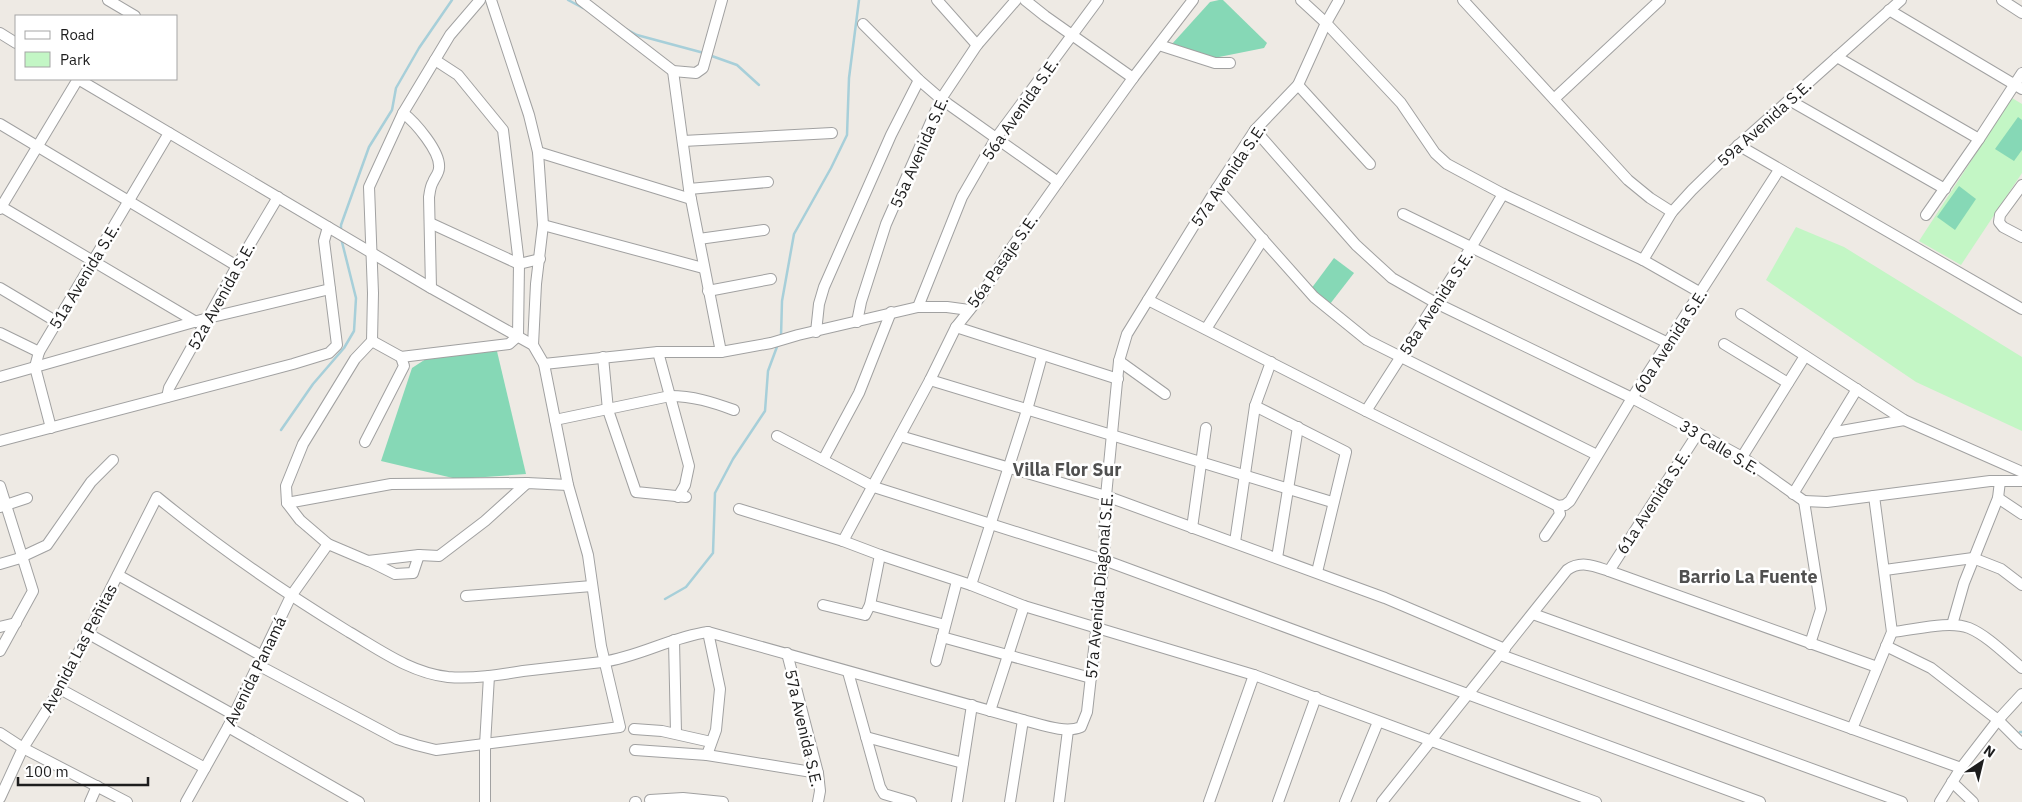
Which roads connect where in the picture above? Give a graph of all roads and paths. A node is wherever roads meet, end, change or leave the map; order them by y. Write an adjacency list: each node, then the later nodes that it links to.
1 (108, 0): 19 (street)
2 (480, 0): 28 (street)
3 (491, 0): 51 (street)
4 (580, 0): 30 (street)
5 (722, 0): 30 (street)
6 (937, 0): 25 (street)
7 (1016, 0): 25 (street, 55a Avenida S.E.)
8 (1025, 0): 23 (street)
9 (1098, 0): 23 (street, 56a Avenida S.E.)
10 (1193, 0): 26 (street, 56a Pasaje S.E.)
11 (1301, 0): 20 (street)
12 (1339, 0): 20 (street, 57a Avenida S.E.)
13 (1463, 0): 39 (street)
14 (1660, 0): 39 (street)
15 (1901, 0): 17 (street, 59a Avenida S.E.)
16 (2002, 0): 18 (street)
17 (1889, 10): 27 (street, 59a Avenida S.E.); 37 (street)
18 (2022, 13)
19 (133, 15)
20 (1326, 23): 36 (street, 57a Avenida S.E.); 60 (street)
21 (862, 24): 35 (street)
22 (0, 33): 24 (street)
23 (1072, 35): 32 (street); 46 (street, 56a Avenida S.E.)
24 (15, 42)
25 (977, 45): 38 (street, 55a Avenida S.E.)
26 (1159, 45): 29 (street); 32 (street, 56a Pasaje S.E.)
27 (1837, 57): 40 (street, 59a Avenida S.E.); 47 (street)
28 (435, 60): 41 (street); 79 (street)
29 (1230, 63)
30 (673, 71): 48 (street)
31 (2022, 73): 37 (street)
32 (1133, 78): 55 (street, 56a Pasaje S.E.)
33 (77, 80): 50 (street)
34 (80, 80): 44 (street)
35 (920, 80): 38 (street); 101 (street)
36 (1298, 85): 43 (street, 57a Avenida S.E.); 52 (street)
37 (2018, 86): 47 (street)
38 (941, 99): 46 (street); 98 (street, 55a Avenida S.E.)
39 (1554, 99): 64 (street)
40 (1789, 100): 49 (street, 59a Avenida S.E.); 58 (street)
41 (403, 113): 67 (street); 75 (street)
42 (0, 124): 50 (street)
43 (1255, 130): 57 (street, 57a Avenida S.E.); 89 (street, 33 Calle S.E.)
44 (169, 133): 61 (street); 62 (street, 51a Avenida S.E.)
45 (832, 133): 48 (street)
46 (996, 138): 55 (street); 90 (street, 56a Avenida S.E.)
47 (1980, 139): 58 (street)
48 (683, 141): 59 (street)
49 (1738, 146): 53 (street); 64 (street, 59a Avenida S.E.)
50 (38, 147): 62 (street); 63 (street)
51 (538, 152): 59 (street); 68 (street)
52 (1370, 164)
53 (1779, 170): 87 (street, 60a Avenida S.E.); 91 (street)
54 (768, 182): 59 (street)
55 (1058, 182): 92 (street, 56a Pasaje S.E.)
56 (2022, 185): 71 (street)
57 (1217, 188): 73 (street); 88 (street, 57a Avenida S.E.)
58 (1945, 189): 66 (street)
59 (690, 194): 72 (street)
60 (1503, 194): 74 (street, 58a Avenida S.E.); 78 (street)
61 (278, 198): 70 (street); 80 (street, 52a Avenida S.E.)
62 (129, 200): 77 (street, 51a Avenida S.E.); 80 (street)
63 (0, 207): 77 (street)
64 (1672, 212): 78 (street, 59a Avenida S.E.)
65 (1403, 214): 74 (street)
66 (1926, 215)
67 (430, 223): 79 (street); 84 (street)
68 (543, 225): 76 (street); 81 (street)
69 (764, 230): 72 (street)
70 (336, 233): 75 (street); 85 (street)
71 (2022, 237)
72 (698, 239): 81 (street)
73 (1264, 239): 100 (street); 115 (street)
74 (1472, 246): 89 (street, 58a Avenida S.E.); 105 (street)
75 (370, 252): 84 (street); 104 (street)
76 (540, 259): 79 (street); 107 (street)
77 (94, 260): 96 (street, 51a Avenida S.E.); 97 (street)
78 (1643, 260): 87 (street)
79 (519, 264): 103 (street)
80 (237, 266): 95 (street, 52a Avenida S.E.)
81 (703, 268): 86 (street)
82 (770, 280): 86 (street)
83 (0, 288): 96 (street)
84 (431, 288): 103 (street)
85 (330, 289): 95 (street); 127 (street)
86 (708, 291): 110 (street)
87 (1701, 293): 105 (street, 60a Avenida S.E.)
88 (1148, 300): 100 (street); 116 (street, 57a Avenida Diagonal S.E.)
89 (1436, 303): 115 (street, 58a Avenida S.E.); 128 (street, 33 Calle S.E.)
90 (918, 307): 92 (street); 93 (street)
91 (2022, 309)
92 (968, 310): 99 (street, 56a Pasaje S.E.)
93 (891, 312): 98 (street); 149 (street)
94 (1741, 314): 112 (street)
95 (208, 318): 97 (street); 127 (street, 52a Avenida S.E.)
96 (57, 322): 108 (street, 51a Avenida S.E.)
97 (196, 322): 119 (street)
98 (857, 322): 101 (street)
99 (956, 326): 111 (street); 122 (street, 56a Pasaje S.E.)
100 (1206, 329): 117 (street)
101 (816, 332): 110 (street)
102 (0, 333): 108 (street)
103 (518, 336): 107 (street); 113 (street)
104 (372, 341): 113 (street); 168 (street)
105 (1668, 343): 128 (street, 60a Avenida S.E.)
106 (1724, 344): 123 (street)
107 (533, 345): 118 (street)
108 (40, 352): 119 (street, 51a Avenida S.E.)
109 (658, 352): 110 (street); 114 (street); 126 (street)
110 (720, 352)
111 (1042, 356): 121 (street); 132 (street)
112 (1805, 356): 123 (street); 124 (street)
113 (401, 357): 145 (street)
114 (603, 357): 118 (street); 130 (street)
115 (1400, 358): 133 (street, 58a Avenida S.E.); 146 (street)
116 (1119, 361): 121 (street, 57a Avenida Diagonal S.E.); 125 (street)
117 (1271, 362): 129 (street); 133 (street)
118 (544, 364): 134 (street)
119 (35, 367): 120 (street); 137 (street)
120 (0, 377)
121 (1118, 379): 143 (street, 57a Avenida Diagonal S.E.)
122 (930, 380): 132 (street); 142 (street, 56a Pasaje S.E.)
123 (1788, 383): 147 (street)
124 (1857, 389): 135 (street); 140 (street)
125 (1165, 394)
126 (670, 396): 130 (street); 130 (street); 131 (street)
127 (167, 397): 137 (street)
128 (1632, 398): 139 (street, 33 Calle S.E.); 146 (street, 60a Avenida S.E.)
129 (1255, 406): 136 (street); 153 (street)
130 (608, 410): 134 (street)
131 (734, 410)
132 (1027, 410): 143 (street); 151 (street)
133 (1366, 412): 170 (street)
134 (555, 420): 157 (street)
135 (1904, 420): 140 (street); 152 (street)
136 (1298, 427): 160 (street); 167 (street)
137 (51, 428): 144 (street)
138 (1206, 428): 150 (street)
139 (1698, 433): 147 (street, 33 Calle S.E.); 188 (street, 61a Avenida S.E.)
140 (1830, 433): 161 (street)
141 (777, 436): 149 (street)
142 (900, 436): 151 (street); 159 (street, 56a Pasaje S.E.)
143 (1112, 436): 150 (street); 162 (street, 57a Avenida Diagonal S.E.)
144 (0, 441)
145 (365, 442)
146 (1596, 455): 170 (street, 60a Avenida S.E.)
147 (1742, 457): 161 (street, 33 Calle S.E.)
148 (113, 460): 181 (street)
149 (823, 460): 159 (street)
150 (1201, 463): 153 (street); 174 (street)
151 (1009, 467): 162 (street); 173 (street)
152 (2022, 472)
153 (1244, 476): 160 (street); 177 (street)
154 (2000, 481): 155 (street); 163 (street); 165 (street)
155 (2022, 481)
156 (527, 483): 157 (street); 168 (street); 179 (street)
157 (568, 485): 194 (street)
158 (0, 486): 169 (street)
159 (874, 486): 173 (street); 176 (street, 56a Pasaje S.E.)
160 (1288, 489): 167 (street); 182 (street)
161 (1793, 494): 166 (street, 33 Calle S.E.)
162 (1106, 496): 174 (street); 184 (street, 57a Avenida Diagonal S.E.)
163 (1874, 496): 166 (street); 187 (street)
164 (27, 498): 169 (street)
165 (1998, 498): 172 (street); 183 (street)
166 (1804, 501): 211 (street)
167 (1332, 502): 189 (street)
168 (287, 503): 178 (street)
169 (3, 506): 181 (street)
170 (1558, 506): 175 (street)
171 (739, 509): 176 (street)
172 (2022, 514)
173 (991, 523): 184 (street); 192 (street)
174 (1192, 528): 177 (street)
175 (1545, 536)
176 (843, 541): 180 (street)
177 (1235, 542): 182 (street)
178 (328, 544): 185 (street); 195 (street, Avenida Panamá)
179 (418, 555): 185 (street); 185 (street)
180 (880, 555): 191 (street); 198 (street)
181 (22, 557): 186 (street); 201 (street)
182 (1277, 558): 189 (street)
183 (1974, 558): 187 (street); 193 (street); 203 (street)
184 (1104, 560): 204 (street, 57a Avenida Diagonal S.E.); 228 (street)
185 (368, 561)
186 (0, 564)
187 (1885, 570): 207 (street)
188 (1609, 571): 200 (street); 211 (street)
189 (1317, 572): 214 (street)
190 (118, 575): 195 (street, Avenida Las Peñitas); 208 (street, Avenida Las Peñitas); 217 (street)
191 (957, 581): 192 (street); 202 (street)
192 (971, 585): 199 (street)
193 (2022, 585)
194 (592, 586): 196 (street); 218 (street)
195 (291, 596): 217 (street, Avenida Panamá); 224 (street)
196 (466, 596)
197 (823, 604): 198 (street)
198 (870, 605): 202 (street)
199 (1024, 606): 204 (street); 216 (street)
200 (1533, 614): 214 (street); 238 (street)
201 (16, 623): 205 (street); 213 (street)
202 (945, 625): 209 (street)
203 (1952, 625): 207 (street); 221 (street)
204 (1097, 626): 223 (street); 225 (street, 57a Avenida Diagonal S.E.)
205 (0, 627)
206 (708, 632): 210 (street); 215 (street); 243 (street)
207 (1892, 632): 212 (street)
208 (87, 633): 226 (street, Avenida Las Peñitas); 232 (street)
209 (942, 636): 216 (street); 219 (street)
210 (674, 640): 218 (street); 240 (street)
211 (1810, 644): 220 (street)
212 (1886, 646): 220 (street); 234 (street)
213 (0, 652)
214 (1503, 652): 228 (street); 277 (street)
215 (787, 653): 222 (street); 253 (street, 57a Avenida S.E.)
216 (1009, 656): 225 (street); 231 (street)
217 (260, 660): 232 (street, Avenida Panamá); 246 (street)
218 (605, 661): 224 (street); 246 (street)
219 (936, 661)
220 (1877, 667): 238 (street)
221 (2022, 668)
222 (848, 672): 230 (street); 242 (street)
223 (1254, 675): 229 (street); 271 (street)
224 (489, 676): 246 (street)
225 (1091, 678): 239 (street, 57a Avenida Diagonal S.E.)
226 (60, 689): 247 (street, Avenida Las Peñitas); 251 (street)
227 (2022, 694): 234 (street)
228 (1468, 695): 244 (street); 259 (street)
229 (1316, 697): 235 (street); 272 (street)
230 (972, 706): 231 (street); 250 (street)
231 (990, 711): 233 (street)
232 (234, 715): 236 (street, Avenida Panamá)
233 (1023, 720): 239 (street); 269 (street)
234 (1998, 720): 245 (street); 252 (street)
235 (1378, 722): 244 (street); 273 (street)
236 (228, 727): 251 (street, Avenida Panamá); 263 (street)
237 (634, 729): 240 (street)
238 (1852, 729): 252 (street)
239 (1068, 730): 270 (street)
240 (676, 733): 243 (street)
241 (0, 734): 247 (street)
242 (866, 737): 250 (street); 267 (street)
243 (711, 742): 249 (street)
244 (1430, 742): 257 (street); 274 (street)
245 (2022, 744)
246 (485, 745): 264 (street)
247 (23, 748): 255 (street); 256 (street, Avenida Las Peñitas)
248 (634, 750): 249 (street)
249 (706, 755): 253 (street)
250 (963, 763): 268 (street)
251 (205, 768): 262 (street, Avenida Panamá)
252 (1961, 768): 254 (street)
253 (818, 772): 266 (street, 57a Avenida S.E.)
254 (1952, 782): 278 (street); 279 (street)
255 (98, 786): 260 (street); 261 (street)
256 (0, 798)
257 (1578, 799): 275 (street)
258 (650, 800): 265 (street)
259 (1745, 800): 276 (street)
260 (90, 802)
261 (127, 802)
262 (186, 802)
263 (359, 802)
264 (485, 802)
265 (723, 802)
266 (818, 802)
267 (911, 802)
268 (957, 802)
269 (1010, 802)
270 (1059, 802)
271 (1209, 802)
272 (1278, 802)
273 (1345, 802)
274 (1384, 802)
275 (1596, 802)
276 (1760, 802)
277 (1902, 802)
278 (1940, 802)
279 (1973, 802)

